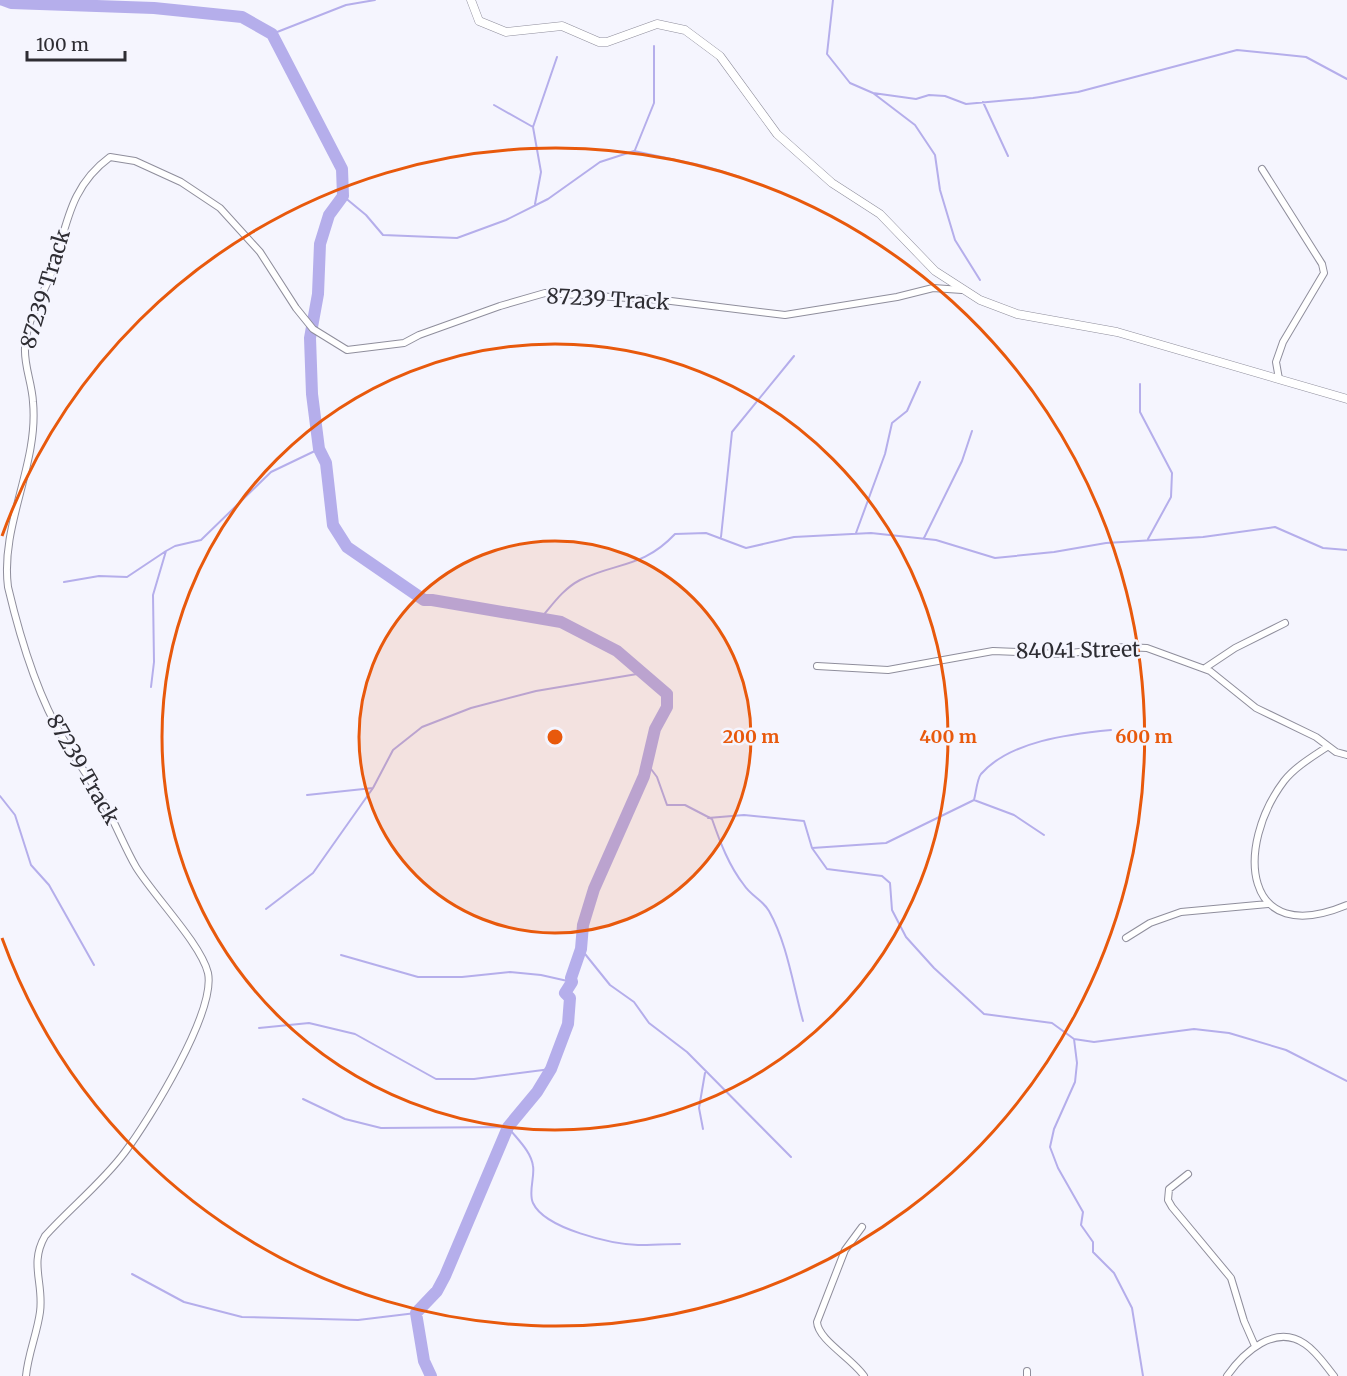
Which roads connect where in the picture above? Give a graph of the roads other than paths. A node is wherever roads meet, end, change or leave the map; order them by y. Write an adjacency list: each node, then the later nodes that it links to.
1 (471, 0): 3 (street)
2 (1262, 169): 4 (street)
3 (962, 290): 4 (street); 17 (street, 87239 Track)
4 (1279, 379): 5 (street)
5 (1347, 399)
6 (1285, 623): 8 (street)
7 (817, 666): 8 (street, 84041 Street)
8 (1205, 668): 9 (street, 84041 Street)
9 (1327, 747): 10 (street, 84041 Street); 11 (street)
10 (1347, 755)
11 (1268, 904): 12 (street); 13 (street)
12 (1347, 905)
13 (1126, 938)
14 (1188, 1174): 16 (street)
15 (862, 1227): 18 (street)
16 (1255, 1346): 19 (street); 20 (street)
17 (26, 1376)
18 (864, 1376)
19 (1227, 1376)
20 (1334, 1376)

